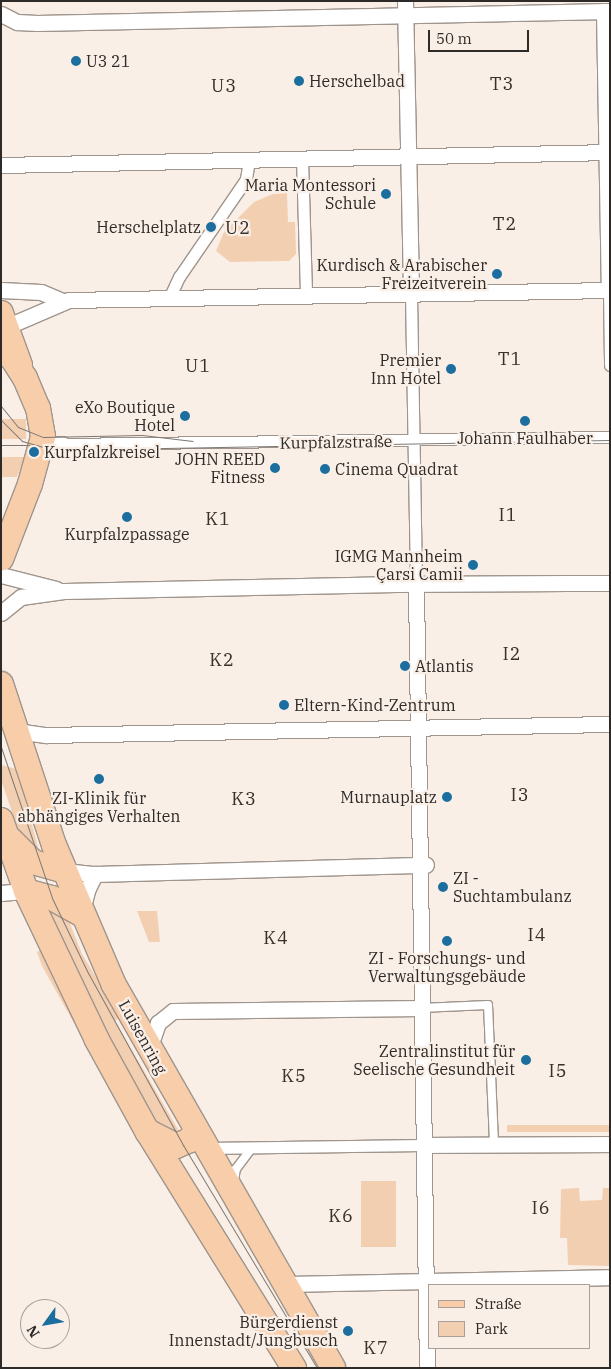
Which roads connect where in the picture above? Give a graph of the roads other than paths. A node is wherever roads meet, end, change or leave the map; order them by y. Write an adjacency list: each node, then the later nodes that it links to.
1 (405, 8): 2 (street); 3 (street); 5 (street)
2 (607, 11): 4 (street)
3 (1, 14)
4 (608, 152): 5 (street); 10 (street)
5 (410, 157): 6 (street); 12 (street)
6 (302, 158): 7 (street); 13 (street)
7 (249, 160): 8 (street); 11 (street)
8 (1, 165)
9 (1, 290): 14 (street)
10 (609, 290): 12 (street); 16 (street)
11 (171, 294)
12 (411, 294): 13 (street); 18 (street)
13 (306, 296): 14 (street)
14 (62, 301): 15 (street)
15 (6, 328): 19 (main road)
16 (610, 365)
17 (610, 437): 18 (street, Kurpfalzstraße)
18 (413, 440): 19 (street, Kurpfalzstraße); 24 (street)
19 (52, 445): 20 (main road)
20 (8, 529): 21 (main road)
21 (1, 559)
22 (1, 575): 25 (street)
23 (610, 583): 24 (street)
24 (416, 585): 25 (street); 29 (street)
25 (64, 591): 26 (street)
26 (1, 612)
27 (1, 684): 30 (main road, Luisenring)
28 (610, 724): 29 (street)
29 (418, 726): 30 (street); 32 (street)
30 (16, 731): 33 (main road, Luisenring)
31 (3, 835): 33 (main road); 35 (main road)
32 (423, 865): 34 (street); 38 (street)
33 (64, 871): 34 (street); 37 (main road, Luisenring)
34 (95, 874): 37 (street)
35 (26, 891): 36 (street); 37 (main road); 40 (main road)
36 (1, 894)
37 (81, 914): 39 (main road, Luisenring)
38 (421, 1008): 39 (street); 42 (lane); 44 (street)
39 (149, 1050): 41 (main road, Luisenring)
40 (147, 1131): 41 (main road); 50 (main road)
41 (195, 1141): 45 (street); 46 (main road, Luisenring)
42 (494, 1144): 43 (street); 44 (street)
43 (610, 1144)
44 (424, 1145): 45 (street); 48 (street)
45 (252, 1148): 46 (lane)
46 (233, 1196): 49 (main road, Luisenring)
47 (610, 1277): 48 (street)
48 (425, 1279): 49 (street); 52 (street)
49 (283, 1284): 51 (main road, Luisenring)
50 (294, 1368)
51 (333, 1368)
52 (427, 1368)

